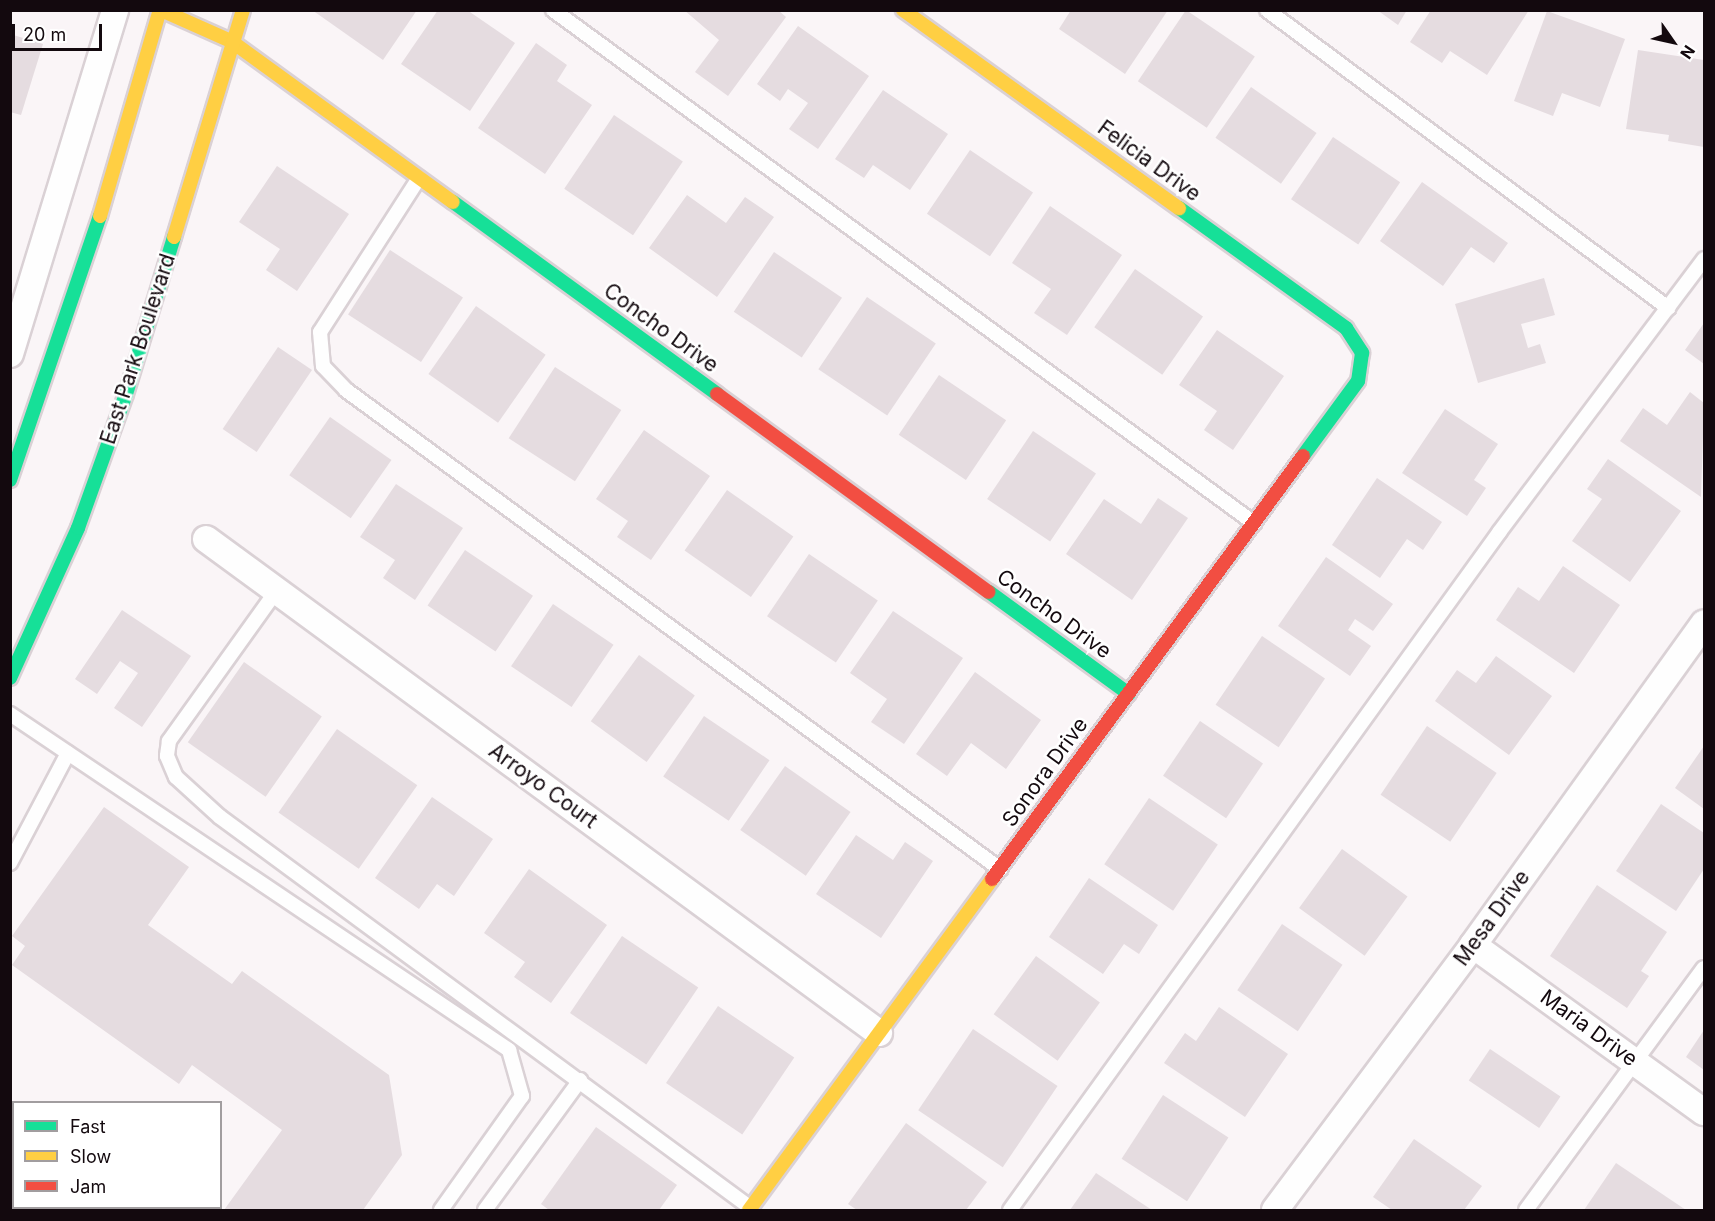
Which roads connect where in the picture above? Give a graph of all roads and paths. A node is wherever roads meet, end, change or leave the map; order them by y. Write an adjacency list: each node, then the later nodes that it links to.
1 (115, 10): 12 (street)
2 (161, 10): 7 (street, Concho Drive); 13 (street)
3 (243, 10): 7 (street, East Park Boulevard)
4 (553, 10): 14 (lane)
5 (903, 10): 11 (street, Felicia Drive)
6 (1267, 10): 10 (lane)
7 (231, 41): 8 (street, Concho Drive); 18 (street, East Park Boulevard)
8 (420, 178): 19 (street, Concho Drive); 23 (lane)
9 (1704, 259): 10 (lane)
10 (1668, 308): 33 (lane)
11 (1362, 353): 14 (street, Sonora Drive)
12 (10, 354)
13 (10, 480)
14 (1254, 523): 19 (street, Sonora Drive)
15 (206, 538): 16 (street, Arroyo Court)
16 (277, 590): 26 (street, Arroyo Court); 28 (lane)
17 (1704, 623): 24 (street, Mesa Drive)
18 (10, 678)
19 (1129, 694): 23 (street, Sonora Drive)
20 (10, 714): 21 (lane)
21 (69, 753): 22 (lane); 31 (lane)
22 (10, 863)
23 (1000, 869): 26 (street, Sonora Drive)
24 (1473, 945): 27 (street, Maria Drive); 34 (street, Mesa Drive)
25 (1704, 968): 27 (lane)
26 (879, 1033): 30 (street, Sonora Drive)
27 (1636, 1062): 29 (street, Maria Drive); 35 (lane)
28 (580, 1080): 30 (lane); 32 (lane)
29 (1704, 1112)
30 (750, 1209)
31 (441, 1210)
32 (485, 1210)
33 (1010, 1210)
34 (1275, 1210)
35 (1526, 1210)

